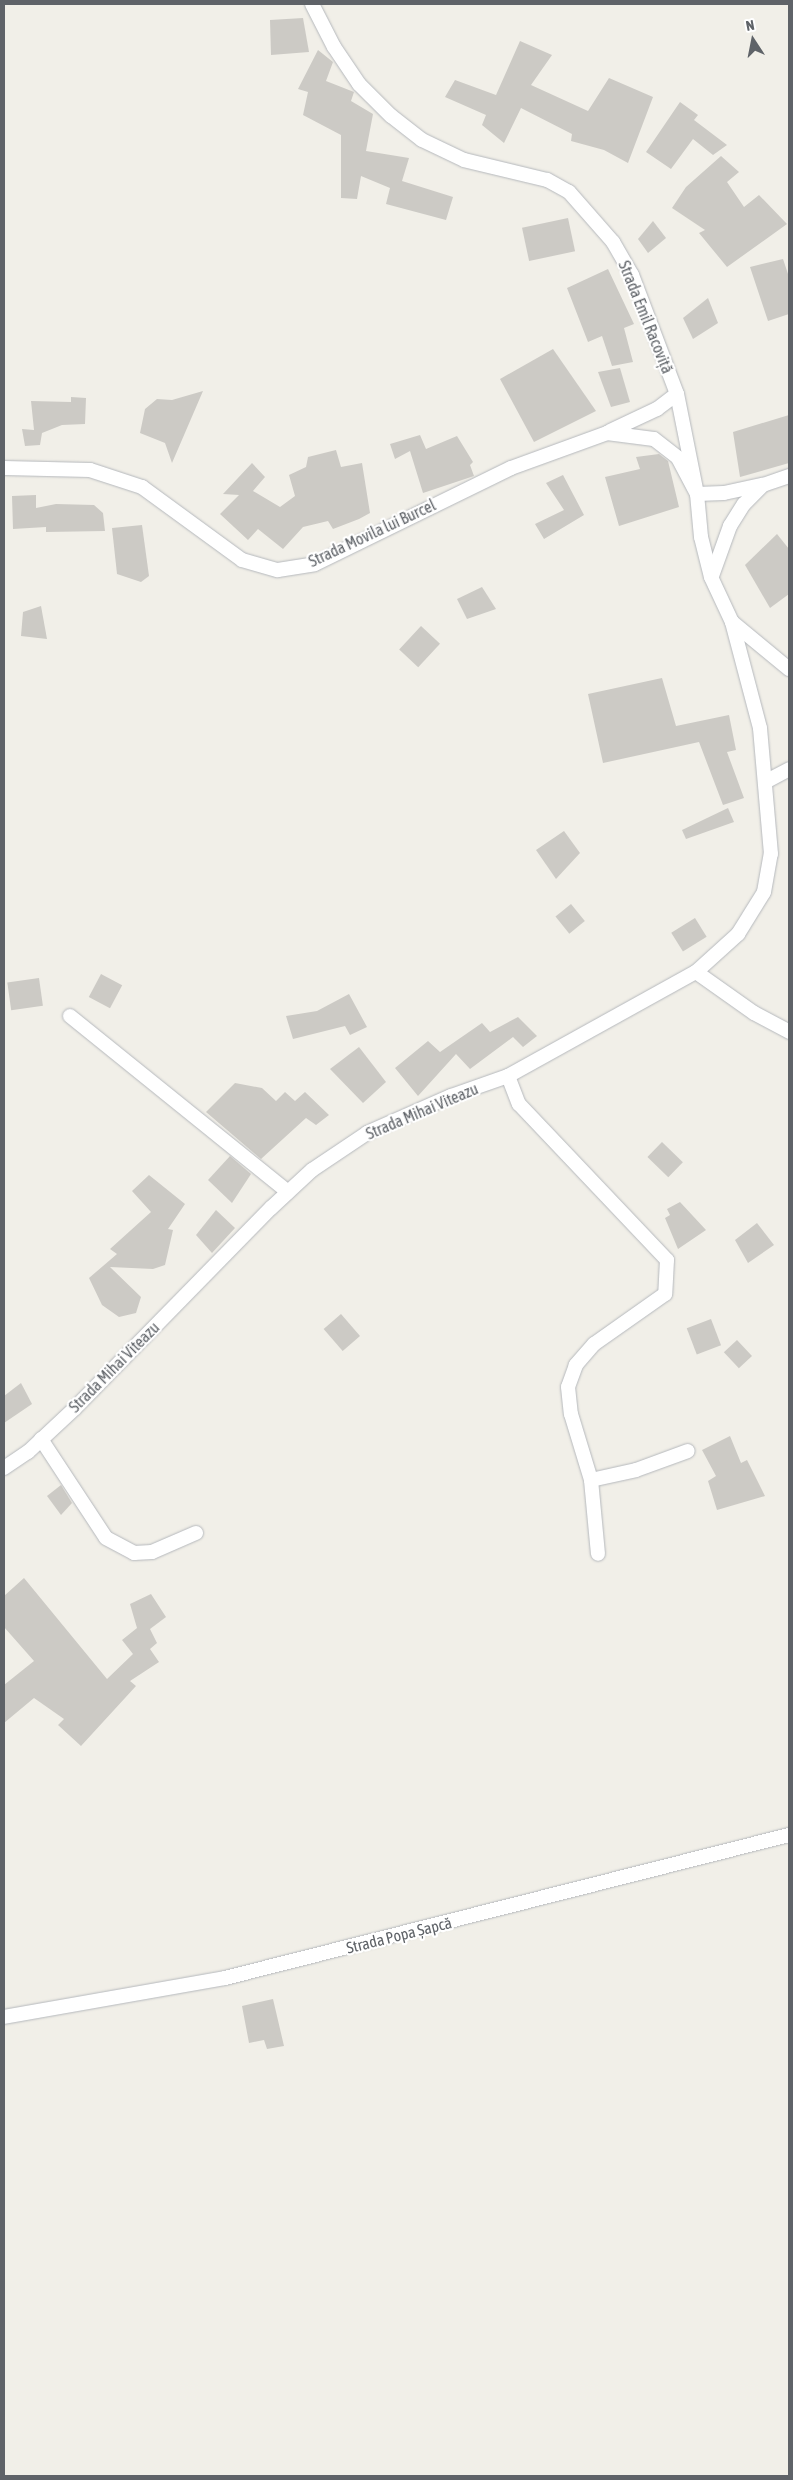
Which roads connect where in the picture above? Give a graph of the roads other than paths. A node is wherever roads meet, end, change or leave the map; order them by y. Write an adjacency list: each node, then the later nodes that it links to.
1 (312, 4): 2 (street, Strada Emil Racoviță)
2 (677, 394): 3 (street); 7 (street, Strada Emil Racoviță)
3 (607, 433): 4 (street, Strada Movila lui Burcel); 7 (street, Strada Movila lui Burcel)
4 (4, 468)
5 (789, 476): 6 (street)
6 (763, 485): 7 (street); 8 (street)
7 (697, 494): 8 (street, Strada Emil Racoviță)
8 (712, 577): 9 (street, Strada Emil Racoviță)
9 (732, 622): 10 (street); 12 (street, Strada Emil Racoviță)
10 (789, 669)
11 (789, 769): 12 (street)
12 (765, 782): 13 (street, Strada Mihai Viteazu)
13 (696, 972): 15 (street); 16 (street, Strada Mihai Viteazu)
14 (70, 1016): 17 (street)
15 (789, 1032)
16 (508, 1076): 17 (street, Strada Mihai Viteazu); 21 (street)
17 (288, 1192): 18 (street, Strada Mihai Viteazu)
18 (42, 1439): 20 (street, Strada Mihai Viteazu); 22 (street)
19 (688, 1451): 21 (street)
20 (4, 1468)
21 (591, 1480): 23 (street)
22 (196, 1533)
23 (598, 1554)
24 (789, 1835): 25 (street, Strada Popa Șapcă)
25 (4, 2017)

